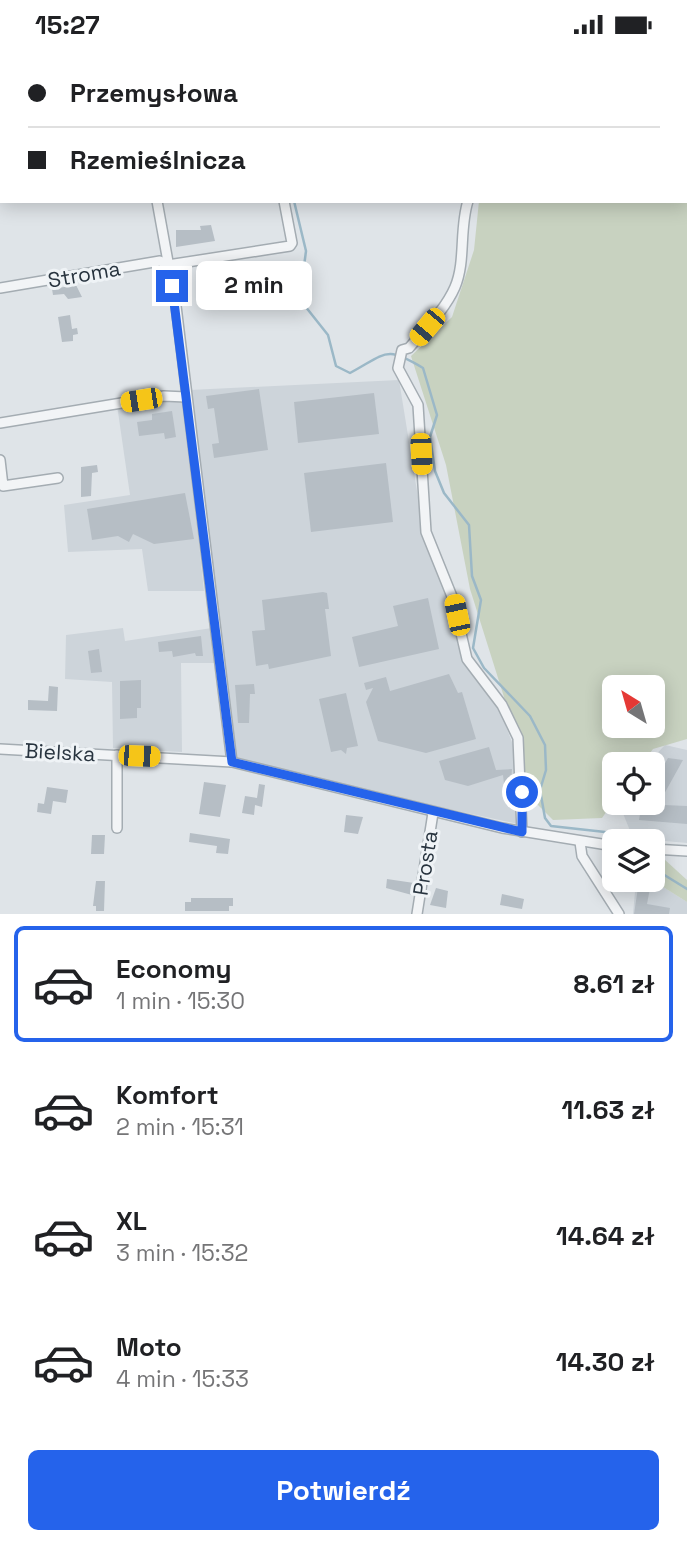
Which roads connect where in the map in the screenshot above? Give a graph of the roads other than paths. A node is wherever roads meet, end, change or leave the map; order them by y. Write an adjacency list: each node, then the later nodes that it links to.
1 (157, 203): 4 (street)
2 (284, 203): 4 (street, Stroma)
3 (467, 203): 6 (street)
4 (168, 265): 5 (street, Stroma); 8 (street)
5 (0, 288)
6 (406, 349): 7 (street); 7 (street)
7 (404, 373): 18 (street)
8 (186, 397): 9 (street); 15 (street)
9 (0, 423)
10 (0, 460): 12 (street)
11 (58, 478): 12 (street)
12 (1, 486)
13 (0, 749): 14 (street, Bielska)
14 (117, 755): 15 (street, Bielska); 17 (street)
15 (232, 762): 16 (street, Bielska)
16 (433, 813): 18 (street, Bielska); 23 (street, Prosta)
17 (117, 828)
18 (522, 832): 19 (street, Bielska)
19 (580, 842): 20 (street, Bielska); 24 (street)
20 (602, 845)
21 (665, 850): 22 (street)
22 (687, 851)
23 (417, 914)
24 (619, 914)

